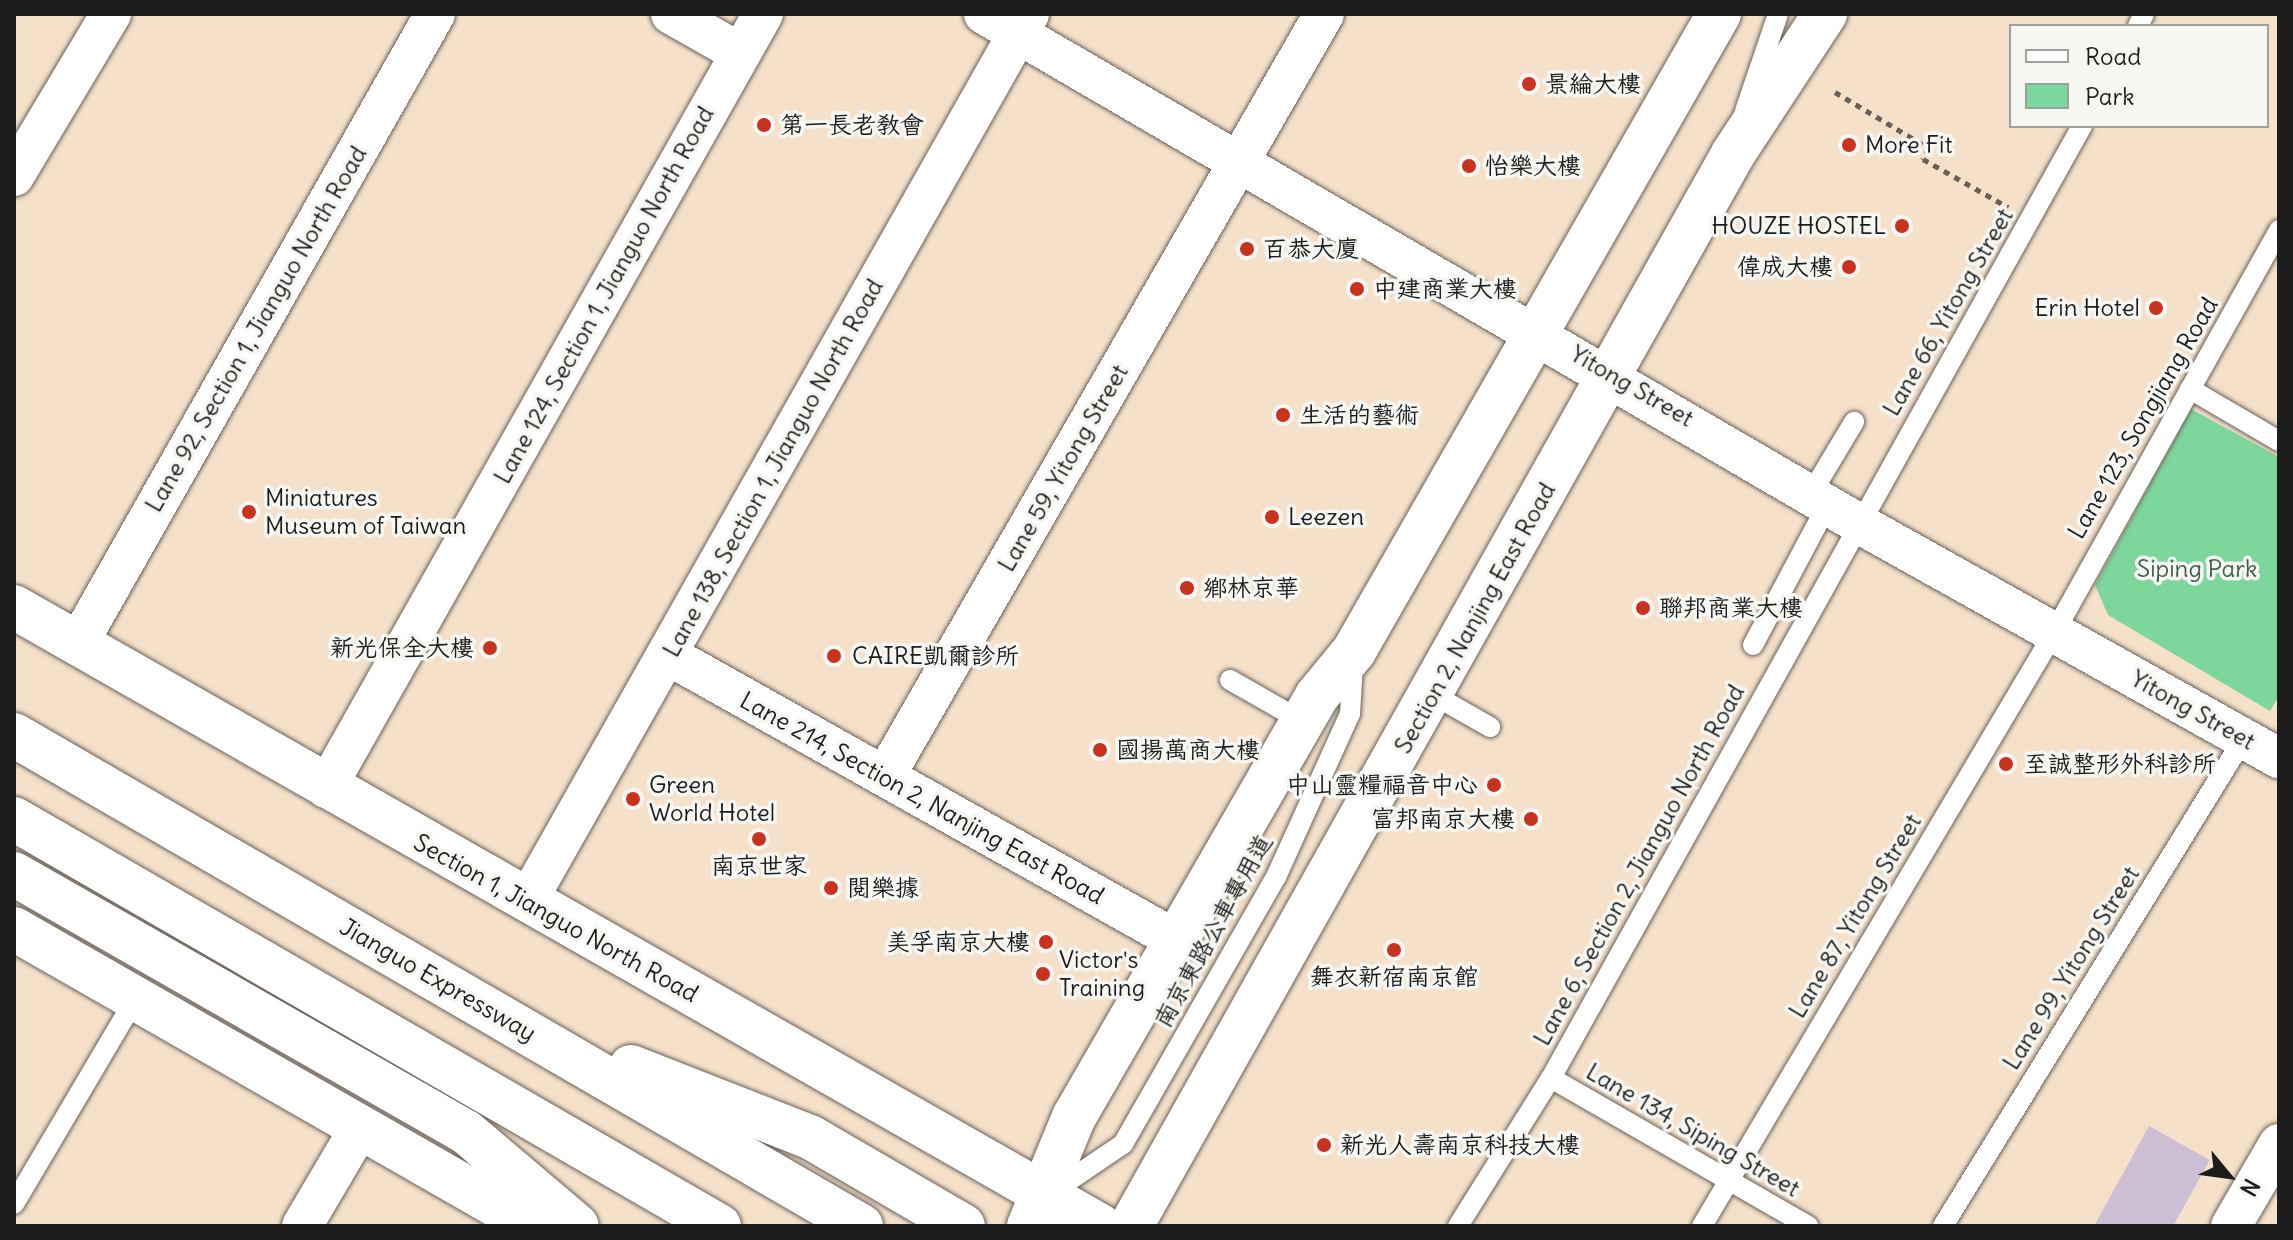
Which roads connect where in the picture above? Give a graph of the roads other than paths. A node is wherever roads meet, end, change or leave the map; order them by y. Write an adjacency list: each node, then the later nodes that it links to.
1 (111, 14): 14 (street)
2 (435, 14): 24 (street, Lane 92, Section 1, Jianguo North Road)
3 (671, 14): 10 (street)
4 (763, 14): 10 (street)
5 (1324, 14): 13 (street, Lane 59, Yitong Street)
6 (1719, 14): 16 (main road)
7 (1778, 14): 12 (lane)
8 (1825, 14): 12 (main road, Section 2, Nanjing East Road)
9 (1010, 20): 13 (street, Yitong Street); 27 (street, Lane 138, Section 1, Jianguo North Road)
10 (740, 53): 36 (street, Lane 124, Section 1, Jianguo North Road)
11 (2081, 128): 21 (lane, Lane 66, Yitong Street)
12 (1733, 154): 17 (main road, Section 2, Nanjing East Road)
13 (1241, 160): 16 (street, Yitong Street); 35 (street, Lane 59, Yitong Street)
14 (14, 176)
15 (2279, 230): 18 (lane, Lane 123, Songjiang Road)
16 (1538, 333): 17 (street, Yitong Street); 26 (main road)
17 (1611, 374): 21 (street, Yitong Street); 29 (main road, Section 2, Nanjing East Road)
18 (2190, 389): 20 (lane); 23 (lane, Lane 123, Songjiang Road)
19 (1854, 422): 21 (lane)
20 (2279, 441)
21 (1833, 506): 23 (street, Yitong Street); 25 (lane); 44 (lane, Lane 6, Section 2, Jianguo North Road)
22 (14, 607): 24 (main road, Section 1, Jianguo North Road)
23 (2054, 633): 33 (street, Yitong Street); 47 (lane, Lane 87, Yitong Street)
24 (77, 645): 36 (main road, Section 1, Jianguo North Road)
25 (1753, 645)
26 (1354, 651): 30 (main road); 49 (lane, 南京東路公車專用道)
27 (668, 655): 35 (street, Lane 214, Section 2, Nanjing East Road); 39 (street, Lane 138, Section 1, Jianguo North Road)
28 (1230, 680): 30 (lane)
29 (1432, 694): 31 (lane); 57 (main road, Section 2, Nanjing East Road)
30 (1302, 721): 41 (main road)
31 (1490, 727)
32 (14, 735): 43 (main road, Jianguo Expressway)
33 (2244, 738): 34 (street, Yitong Street); 61 (lane, Lane 99, Yitong Street)
34 (2279, 758)
35 (885, 776): 41 (street, Lane 214, Section 2, Nanjing East Road)
36 (326, 788): 39 (main road, Section 1, Jianguo North Road)
37 (14, 819): 53 (main road)
38 (14, 874): 52 (main road)
39 (527, 901): 49 (main road, Section 1, Jianguo North Road)
40 (14, 929): 42 (main road)
41 (1176, 940): 49 (main road)
42 (136, 998): 45 (main road); 48 (lane)
43 (501, 1016): 54 (main road, Jianguo Expressway); 55 (main road)
44 (1551, 1078): 47 (lane, Lane 134, Siping Street); 58 (lane, Lane 6, Section 2, Jianguo North Road)
45 (361, 1126): 50 (street); 51 (main road)
46 (2279, 1144): 62 (street)
47 (1727, 1183): 59 (lane, Lane 87, Yitong Street); 60 (lane, Lane 134, Siping Street)
48 (14, 1204)
49 (1038, 1210): 56 (main road, Section 1, Jianguo North Road)
50 (302, 1226)
51 (533, 1226)
52 (577, 1226)
53 (719, 1226)
54 (861, 1226)
55 (963, 1226)
56 (1100, 1226)
57 (1131, 1226)
58 (1458, 1226)
59 (1702, 1226)
60 (1808, 1226)
61 (1943, 1226)
62 (2231, 1226)

